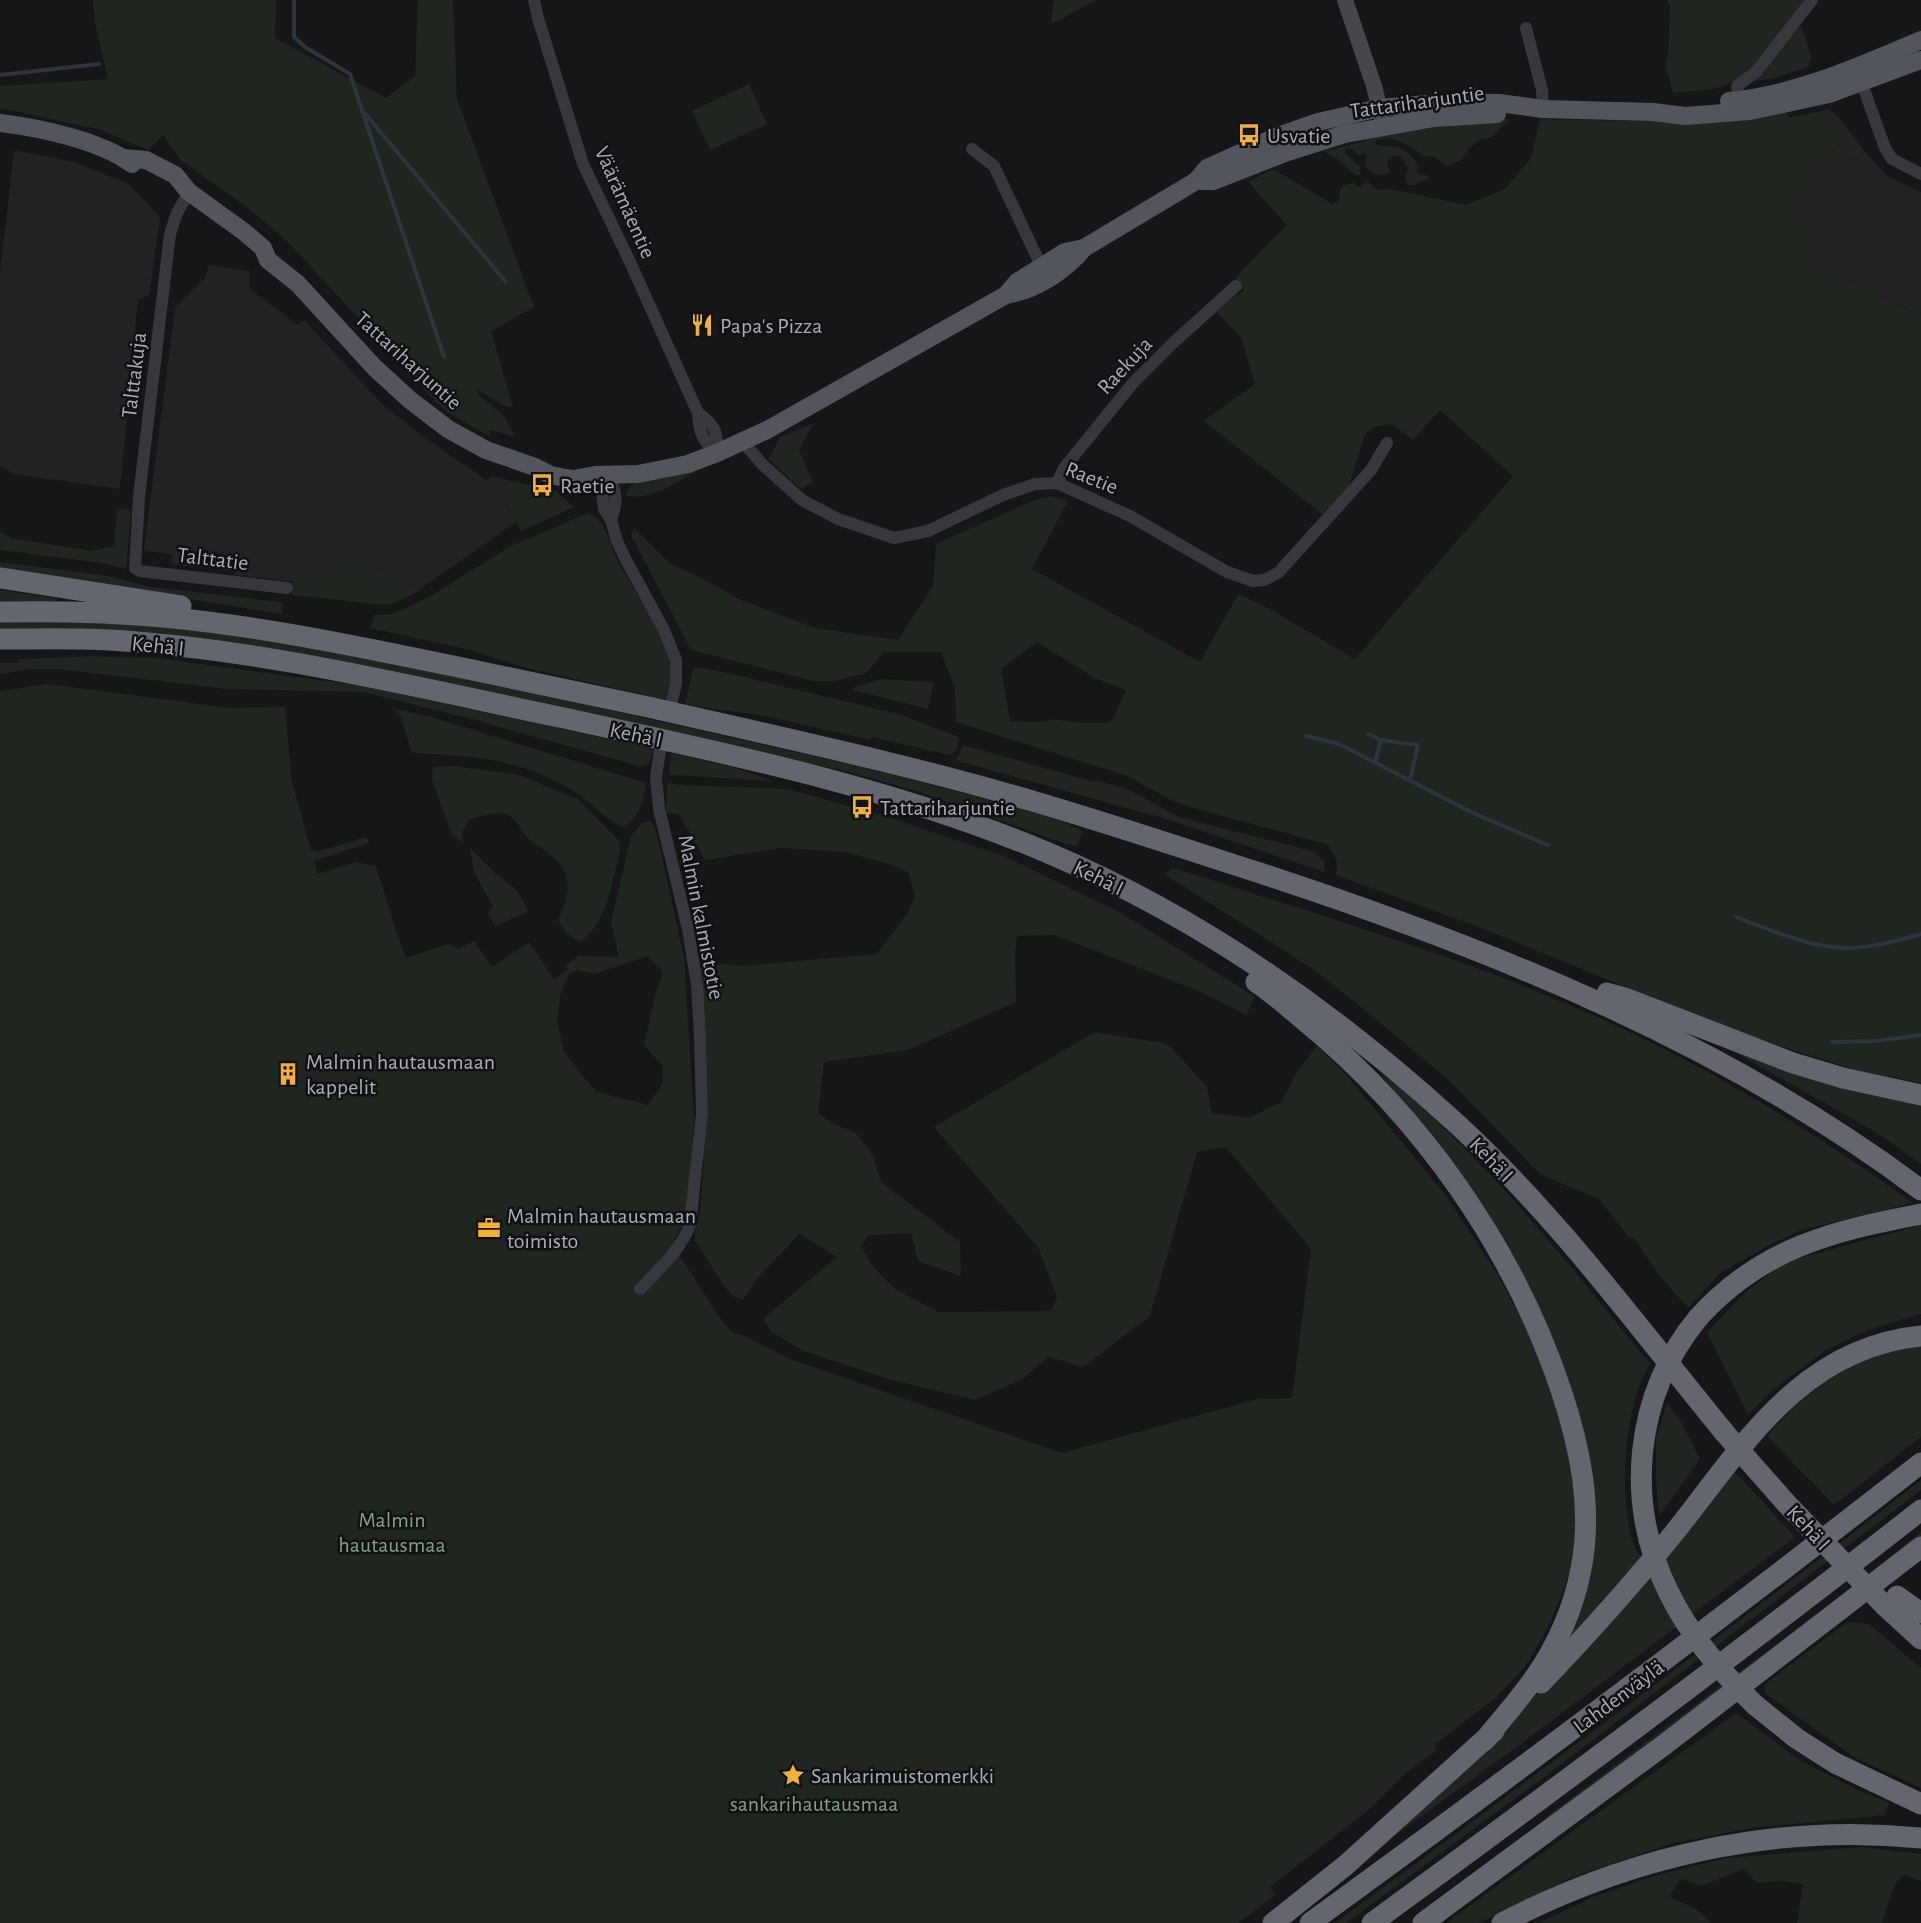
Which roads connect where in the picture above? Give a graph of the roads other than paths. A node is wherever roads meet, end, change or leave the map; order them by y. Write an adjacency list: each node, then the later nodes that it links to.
1 (534, 0): 20 (street, Väärämäentie)
2 (1345, 0): 11 (main road)
3 (1812, 0): 8 (street)
4 (1526, 28): 9 (street)
5 (1921, 40): 7 (main road, Tattariharjuntie)
6 (1921, 60): 7 (main road, Tattariharjuntie)
7 (1857, 76): 8 (main road, Tattariharjuntie); 10 (main road, Tattariharjuntie); 14 (street)
8 (1739, 100): 10 (main road, Tattariharjuntie)
9 (1543, 109): 10 (main road, Tattariharjuntie); 11 (main road, Tattariharjuntie)
10 (1653, 112)
11 (1382, 117): 16 (main road, Tattariharjuntie)
12 (0, 123): 15 (main road, Tattariharjuntie)
13 (972, 148): 16 (street)
14 (1921, 174)
15 (189, 192): 21 (main road, Tattariharjuntie); 23 (street, Talttakuja)
16 (1044, 272): 18 (main road, Tattariharjuntie)
17 (1236, 286): 22 (street, Raekuja)
18 (743, 442): 20 (main road, Tattariharjuntie); 22 (street, Raetie)
19 (1387, 443): 22 (street, Raetie)
20 (717, 453): 21 (main road, Tattariharjuntie)
21 (601, 475): 29 (street)
22 (1057, 483)
23 (135, 568): 25 (street, Talttatie)
24 (0, 578): 28 (highway)
25 (287, 588)
26 (0, 612): 28 (highway, Kehä I)
27 (0, 639): 31 (highway, Kehä I)
28 (327, 640): 32 (highway, Kehä I)
29 (672, 701)
30 (660, 751): 36 (street, Malmin kalmistotie)
31 (1210, 937): 41 (highway, Kehä I, bridge); 44 (highway)
32 (1519, 968): 33 (highway); 34 (highway, Kehä I)
33 (1921, 1095)
34 (1921, 1190)
35 (1921, 1214): 45 (highway, bridge)
36 (640, 1289)
37 (1921, 1336): 44 (highway)
38 (1921, 1462): 48 (highway, Lahdenväylä)
39 (1921, 1510): 49 (highway, Lahdenväylä)
40 (1921, 1547): 50 (highway)
41 (1890, 1600): 42 (highway); 43 (highway)
42 (1921, 1613)
43 (1921, 1639)
44 (1484, 1741): 47 (highway)
45 (1921, 1804)
46 (1921, 1838): 51 (highway)
47 (1274, 1923)
48 (1310, 1923)
49 (1372, 1923)
50 (1423, 1923)
51 (1502, 1923)

